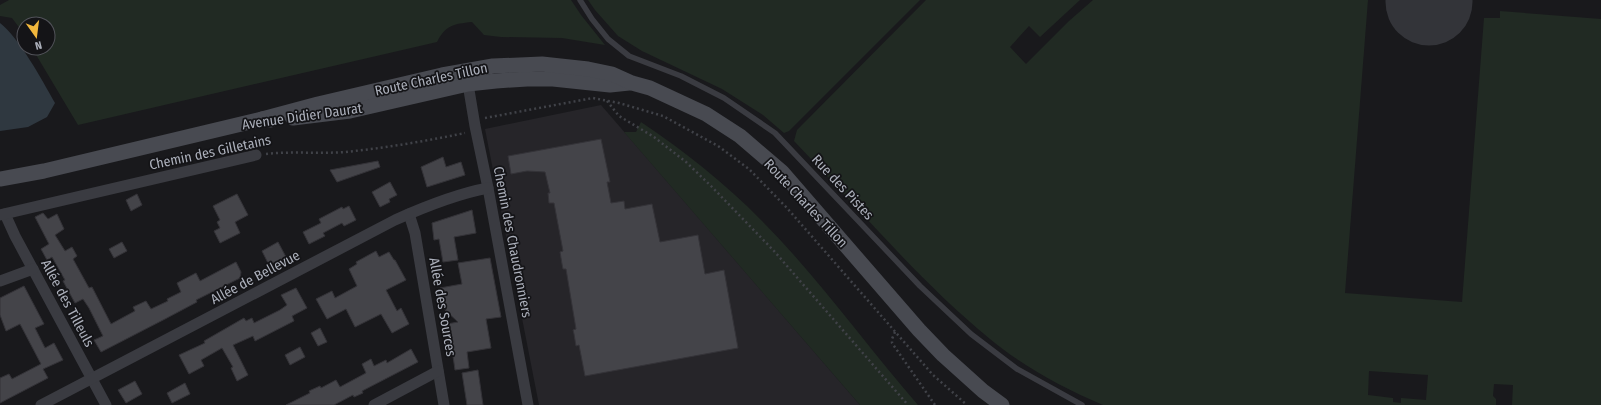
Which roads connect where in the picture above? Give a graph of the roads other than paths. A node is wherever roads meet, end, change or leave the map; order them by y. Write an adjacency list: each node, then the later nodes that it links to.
1 (580, 0): 20 (lane, Rue des Pistes)
2 (632, 83): 3 (main road, Avenue Didier Daurat); 4 (main road, Route Charles Tillon); 19 (main road, Route Charles Tillon)
3 (468, 84): 4 (main road, Avenue Didier Daurat); 7 (street, Chemin des Chaudronniers)
4 (262, 120): 6 (main road, Avenue Didier Daurat)
5 (256, 155): 8 (street, Chemin des Gilletains)
6 (0, 179)
7 (488, 188): 9 (street, Allée de Bellevue); 18 (street, Chemin des Chaudronniers)
8 (2, 214): 10 (street, Allée des Tilleuls)
9 (409, 214): 12 (street, Allée des Sources); 13 (street, Allée de Bellevue)
10 (32, 269): 11 (street); 13 (street, Allée des Tilleuls)
11 (0, 281)
12 (438, 371): 16 (street); 17 (street, Allée des Sources)
13 (92, 379): 14 (street, Allée de Bellevue); 15 (street, Allée des Tilleuls)
14 (41, 405)
15 (106, 405)
16 (374, 405)
17 (444, 405)
18 (528, 405)
19 (1002, 405)
20 (1082, 405)

